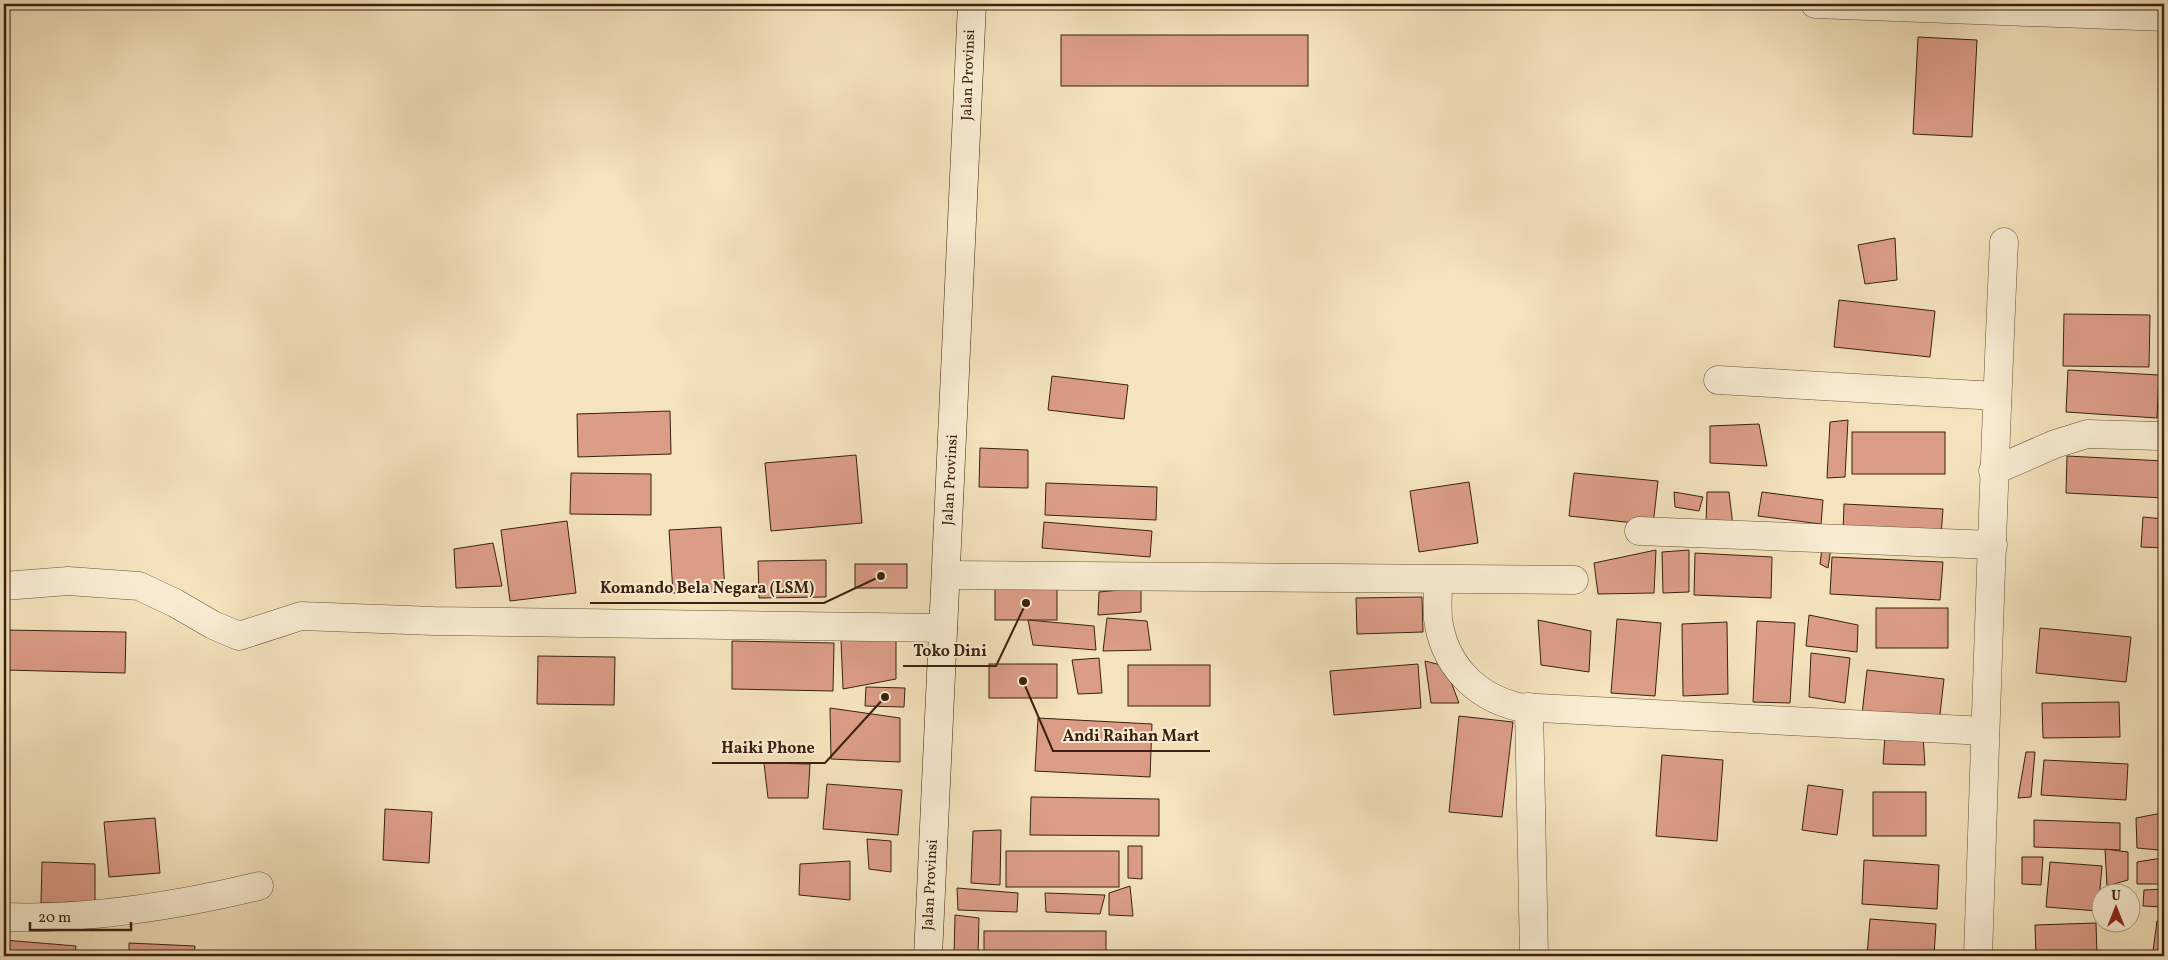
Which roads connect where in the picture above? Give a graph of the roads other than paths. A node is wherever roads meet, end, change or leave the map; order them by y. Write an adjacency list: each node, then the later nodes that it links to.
1 (972, 4): 14 (street, Jalan Provinsi)
2 (1815, 4): 3 (street)
3 (1855, 4): 4 (street)
4 (1980, 7): 5 (street)
5 (2092, 9): 6 (street)
6 (2164, 17)
7 (2004, 242): 9 (street)
8 (1718, 380): 9 (street)
9 (1996, 396): 11 (street)
10 (2159, 436): 11 (street)
11 (1993, 471): 13 (street)
12 (1638, 531): 13 (street)
13 (1992, 545): 20 (street)
14 (947, 576): 15 (street); 18 (street, Jalan Provinsi)
15 (1438, 580): 16 (street); 19 (street)
16 (1574, 580)
17 (4, 586): 18 (street)
18 (943, 628): 23 (street, Jalan Provinsi)
19 (1529, 707): 20 (street); 24 (street)
20 (1985, 731): 25 (street)
21 (260, 886): 22 (street)
22 (4, 917)
23 (928, 956)
24 (1534, 956)
25 (1978, 956)

